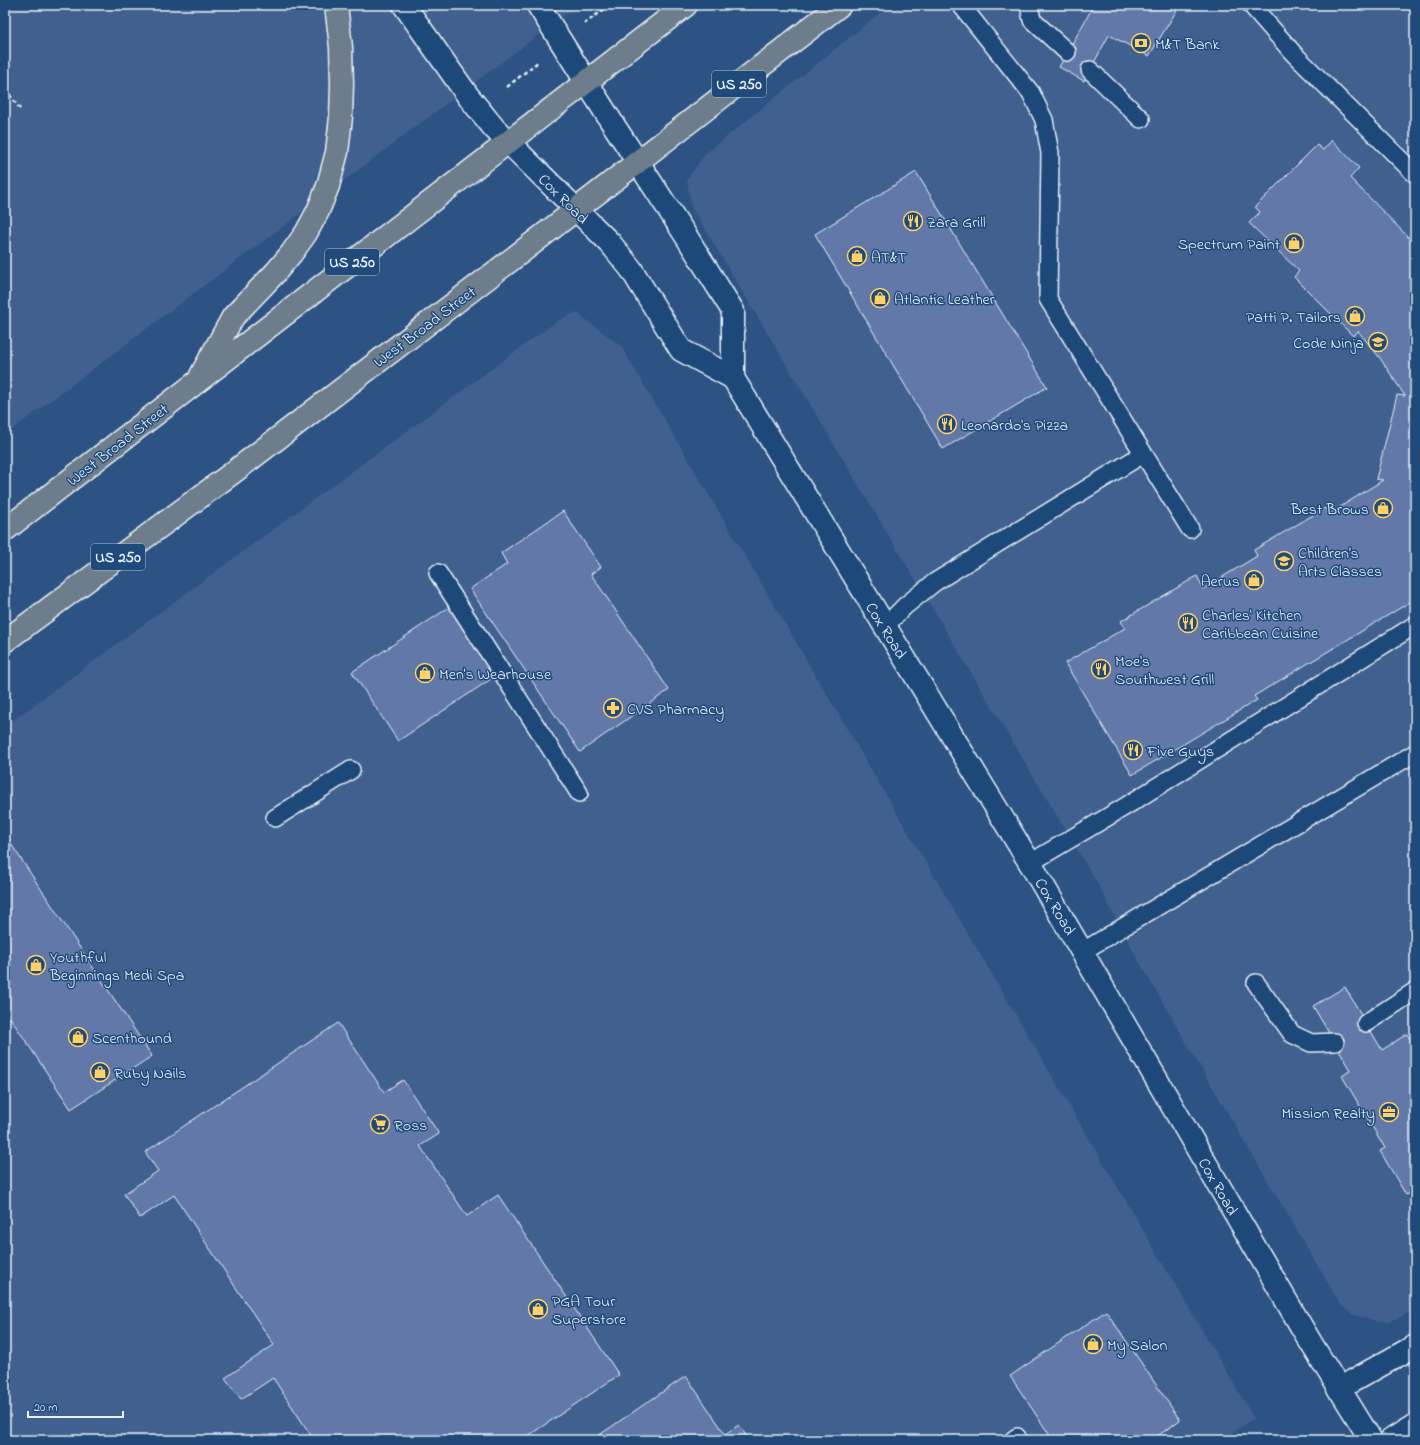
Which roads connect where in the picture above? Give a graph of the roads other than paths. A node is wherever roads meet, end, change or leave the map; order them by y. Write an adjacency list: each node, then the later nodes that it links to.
1 (336, 5): 18 (main road)
2 (404, 5): 13 (main road, Cox Road)
3 (538, 5): 11 (main road)
4 (686, 5): 11 (main road, West Broad Street / US 250)
5 (840, 5): 14 (main road, West Broad Street / US 250)
6 (961, 5): 19 (lane)
7 (1028, 5): 9 (lane)
8 (1251, 5): 15 (lane)
9 (1067, 52)
10 (1090, 70): 12 (lane)
11 (586, 82): 13 (main road, West Broad Street / US 250); 14 (main road)
12 (1141, 119)
13 (508, 142): 16 (main road, Cox Road); 18 (main road, West Broad Street / US 250)
14 (637, 162): 16 (main road, West Broad Street / US 250); 17 (main road)
15 (1415, 174)
16 (576, 210): 17 (main road, Cox Road); 25 (main road, West Broad Street / US 250)
17 (733, 378): 23 (main road, Cox Road)
18 (197, 382): 21 (main road, West Broad Street / US 250)
19 (1144, 454): 20 (lane); 23 (lane)
20 (1190, 529)
21 (5, 530)
22 (438, 573): 28 (lane)
23 (885, 626): 30 (main road, Cox Road)
24 (1415, 626): 30 (lane)
25 (5, 641)
26 (1415, 753): 31 (lane)
27 (351, 770): 29 (lane)
28 (579, 793)
29 (275, 818)
30 (1030, 863): 31 (main road, Cox Road)
31 (1082, 951): 37 (main road, Cox Road)
32 (1256, 983): 35 (lane)
33 (1415, 991): 34 (lane)
34 (1366, 1023)
35 (1334, 1042)
36 (1415, 1346): 37 (main road)
37 (1338, 1389): 39 (main road, Cox Road)
38 (1415, 1425): 40 (main road)
39 (1370, 1440)
40 (1392, 1440)

